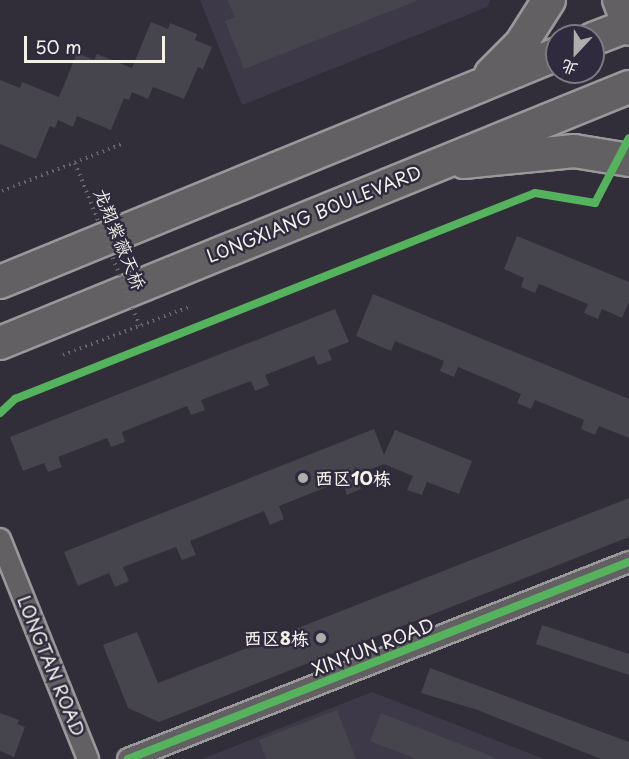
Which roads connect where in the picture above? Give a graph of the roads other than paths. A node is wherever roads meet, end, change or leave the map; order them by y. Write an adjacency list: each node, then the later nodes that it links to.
1 (549, 0): 6 (main road)
2 (625, 20): 3 (main road)
3 (605, 32)
4 (545, 59): 6 (main road)
5 (629, 87): 8 (main road, LONGXIANG BOULEVARD)
6 (464, 92): 9 (main road)
7 (629, 160): 8 (main road)
8 (430, 166): 10 (main road, LONGXIANG BOULEVARD)
9 (0, 282)
10 (0, 343)
11 (0, 539): 13 (street, LONGTAN ROAD)
12 (629, 562): 14 (street, XINYUN ROAD)
13 (88, 759)
14 (128, 759)

